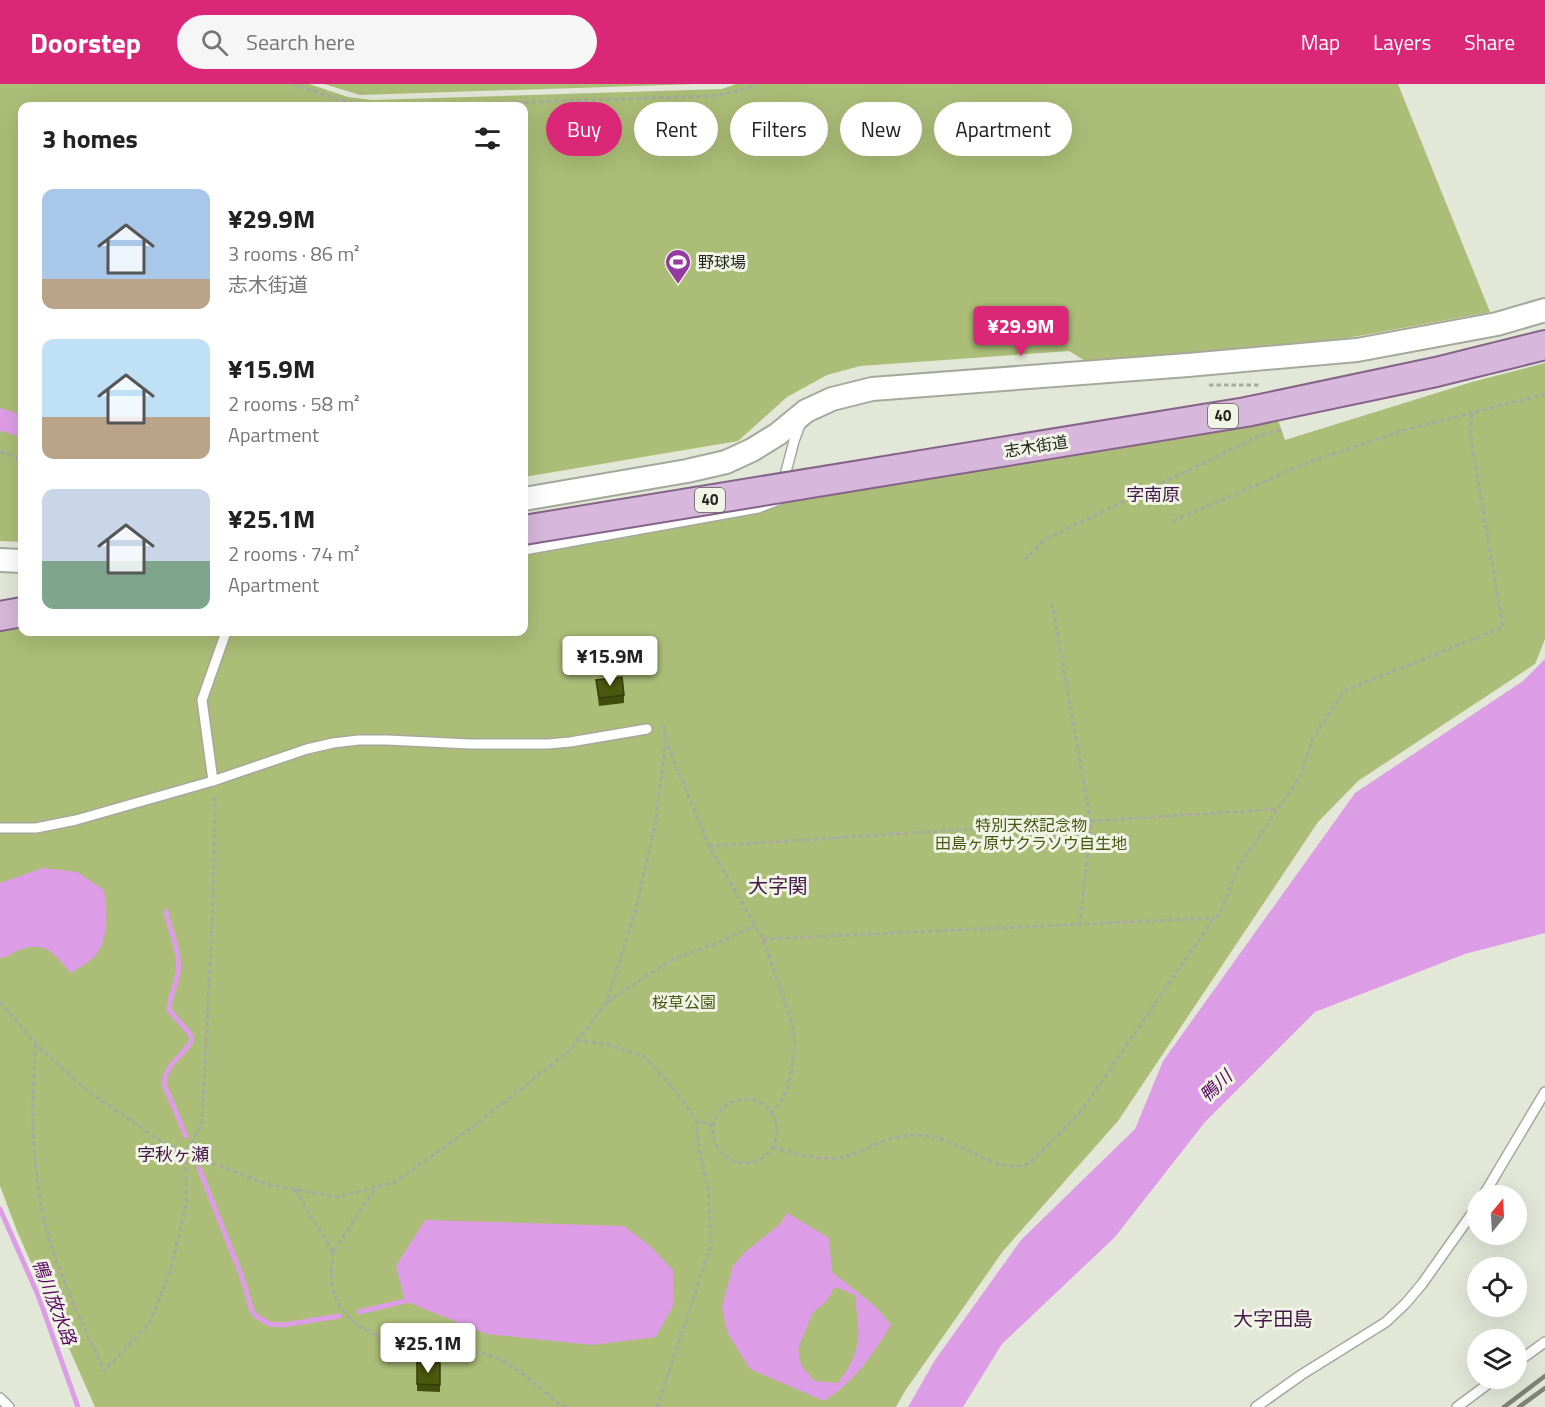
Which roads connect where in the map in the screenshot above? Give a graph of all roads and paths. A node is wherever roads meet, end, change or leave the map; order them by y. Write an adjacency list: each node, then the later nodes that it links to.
1 (292, 84): 3 (path)
2 (754, 84): 4 (path)
3 (353, 102)
4 (528, 102)
5 (1545, 310): 8 (street)
6 (1545, 345): 15 (main road, 志木街道 / 40, bridge)
7 (1545, 394): 9 (path)
8 (806, 411): 13 (street); 16 (lane)
9 (1472, 413): 14 (path); 28 (path)
10 (1284, 429): 18 (path)
11 (0, 452): 12 (path)
12 (18, 458)
13 (528, 498)
14 (1173, 521)
15 (528, 529)
16 (528, 549)
17 (0, 560): 19 (street)
18 (1025, 560)
19 (18, 561)
20 (1052, 603): 29 (path)
21 (18, 613): 22 (main road)
22 (0, 616)
23 (225, 636): 27 (lane)
24 (664, 725): 26 (path)
25 (647, 729): 27 (lane)
26 (666, 741): 31 (path); 37 (path)
27 (213, 781): 30 (lane); 45 (path)
28 (1278, 809): 29 (path); 32 (path)
29 (1090, 823): 31 (path); 33 (path)
30 (0, 828)
31 (709, 846): 34 (path)
32 (1214, 918): 33 (path); 44 (path)
33 (1080, 923): 35 (path)
34 (755, 925): 35 (path); 37 (path)
35 (763, 939): 41 (path)
36 (0, 1002): 39 (path)
37 (606, 1003): 38 (path)
38 (577, 1040): 42 (path); 47 (path)
39 (36, 1044): 45 (path); 45 (path)
40 (1545, 1092): 46 (lane)
41 (771, 1112): 43 (path); 44 (path)
42 (698, 1121): 43 (path); 57 (path)
43 (714, 1126): 44 (path)
44 (773, 1147)
45 (186, 1153): 48 (path)
46 (1490, 1185)
47 (376, 1187): 48 (path); 50 (path)
48 (295, 1190): 50 (path)
49 (1467, 1221): 58 (lane)
50 (333, 1252): 56 (path)
51 (1545, 1341): 52 (lane)
52 (1527, 1355)
53 (1481, 1389): 59 (lane)
54 (0, 1398): 55 (lane)
55 (9, 1407)
56 (567, 1407)
57 (657, 1407)
58 (1256, 1407)
59 (1457, 1407)

